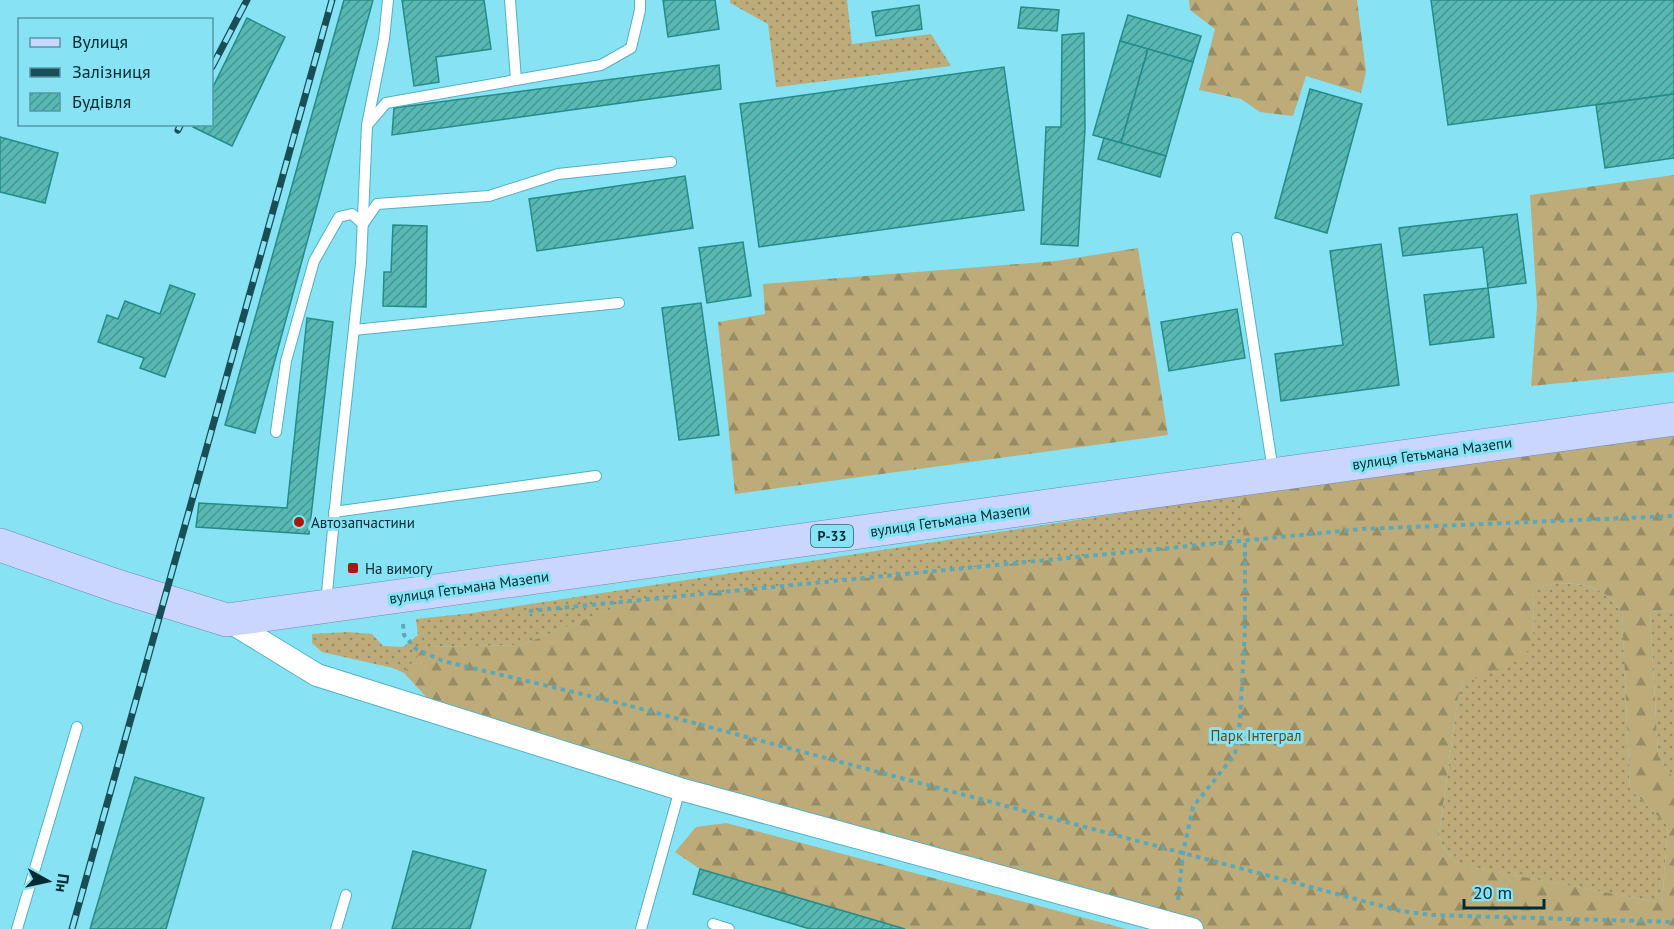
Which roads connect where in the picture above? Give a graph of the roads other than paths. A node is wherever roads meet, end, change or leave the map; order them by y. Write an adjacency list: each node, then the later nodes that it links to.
1 (388, 0): 5 (lane)
2 (510, 0): 4 (lane)
3 (640, 0): 4 (lane)
4 (516, 80): 5 (lane)
5 (367, 125): 7 (lane)
6 (671, 162): 7 (lane)
7 (363, 224): 10 (lane); 12 (lane)
8 (1237, 238): 13 (lane)
9 (619, 303): 10 (lane)
10 (354, 330): 15 (lane)
11 (1674, 419): 13 (main road, вулиця Гетьмана Мазепи / Р-33)
12 (276, 432)
13 (1274, 475): 17 (main road, вулиця Гетьмана Мазепи / Р-33)
14 (596, 476): 15 (lane)
15 (334, 512): 17 (lane)
16 (0, 546): 18 (main road, вулиця Гетьмана Мазепи / Р-33)
17 (326, 606): 18 (main road, вулиця Гетьмана Мазепи / Р-33)
18 (227, 620): 20 (street, вулиця Гетьмана Мазепи)
19 (77, 727): 24 (lane)
20 (680, 789): 23 (street, вулиця Гетьмана Мазепи); 26 (lane)
21 (346, 895): 25 (lane)
22 (713, 924): 27 (lane)
23 (1180, 927)
24 (17, 929)
25 (336, 929)
26 (641, 929)
27 (729, 929)

